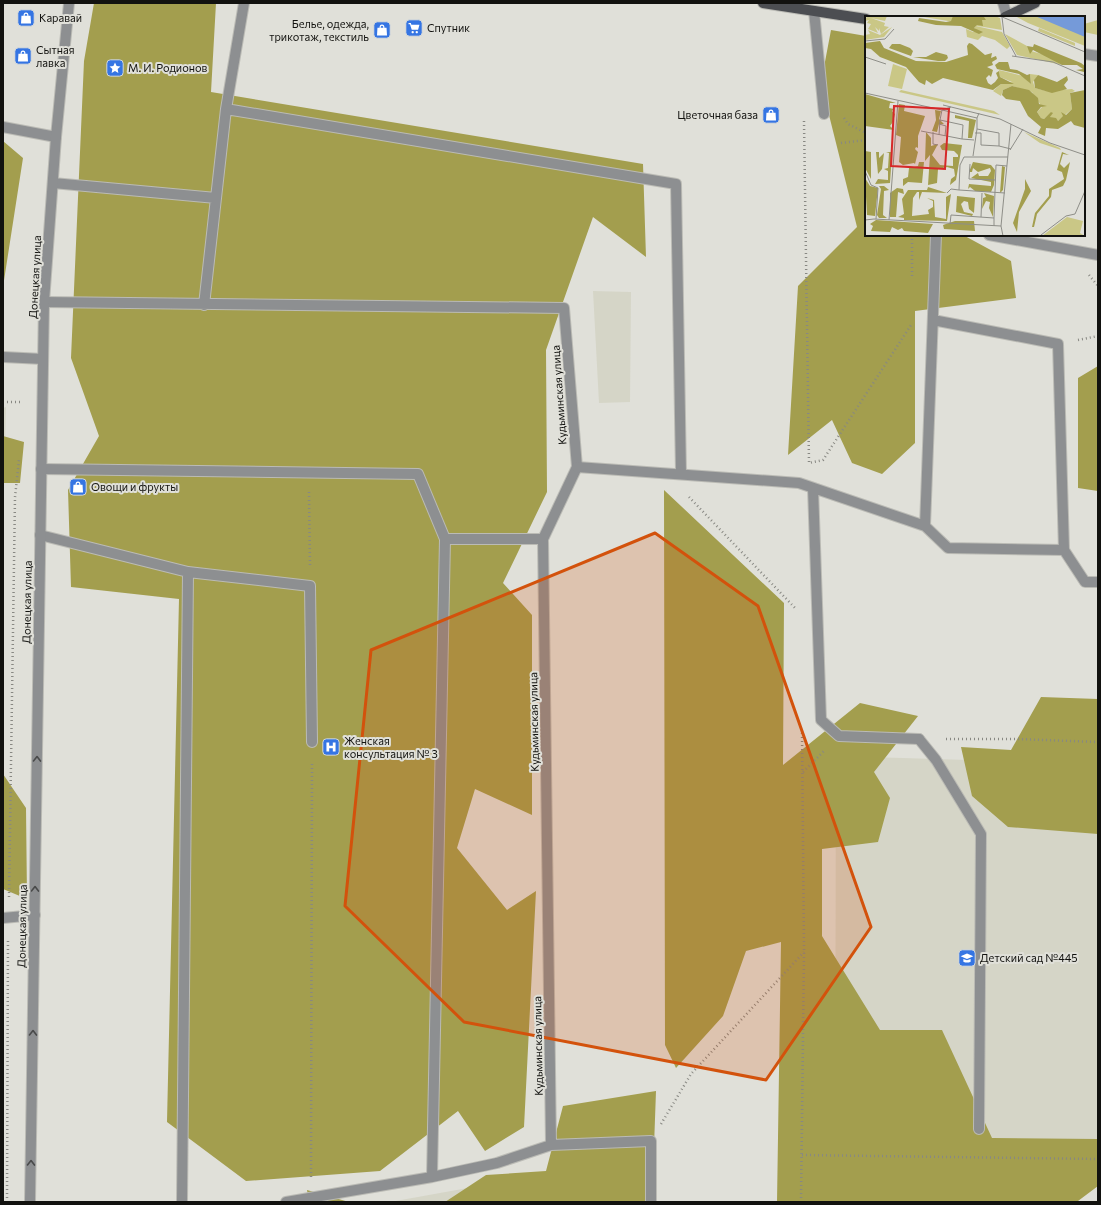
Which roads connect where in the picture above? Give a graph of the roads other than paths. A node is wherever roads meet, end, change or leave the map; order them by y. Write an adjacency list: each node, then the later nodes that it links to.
1 (69, 3): 15 (street, Донецкая улица)
2 (244, 3): 12 (street)
3 (763, 3): 6 (main road)
4 (1003, 3): 7 (street)
5 (1035, 3): 8 (main road)
6 (814, 11): 9 (main road); 13 (street)
7 (1006, 16)
8 (1008, 16)
9 (865, 19)
10 (1085, 54): 11 (street)
11 (1098, 56)
12 (226, 110): 17 (street); 28 (street)
13 (824, 114)
14 (3, 127): 15 (street)
15 (56, 137): 16 (street, Донецкая улица)
16 (53, 183): 17 (street); 21 (street, Донецкая улица)
17 (216, 198): 22 (street)
18 (936, 236): 23 (street)
19 (994, 236): 20 (street)
20 (1098, 255)
21 (44, 302): 22 (street); 25 (street, Донецкая улица)
22 (204, 304): 26 (street, Кудьминская улица)
23 (933, 320): 30 (street); 34 (street)
24 (3, 357): 25 (street)
25 (43, 360): 27 (street, Донецкая улица)
26 (577, 467): 28 (street); 33 (street, Кудьминская улица)
27 (42, 469): 31 (street, Донецкая улица); 32 (street)
28 (681, 474): 29 (street)
29 (813, 488): 30 (street); 40 (street)
30 (925, 526): 34 (street)
31 (40, 535): 35 (street); 38 (street, Донецкая улица, one-way to 31)
32 (445, 539): 33 (street); 42 (street)
33 (543, 539): 41 (street, Кудьминская улица)
34 (1064, 550): 36 (street)
35 (188, 572): 37 (street); 44 (street)
36 (1098, 582)
37 (312, 742)
38 (35, 915): 39 (street); 43 (street, Донецкая улица, one-way to 38)
39 (5, 919)
40 (979, 1129)
41 (551, 1145): 42 (street); 46 (street)
42 (432, 1176): 45 (street)
43 (30, 1202)
44 (182, 1202)
45 (286, 1202)
46 (651, 1202)

